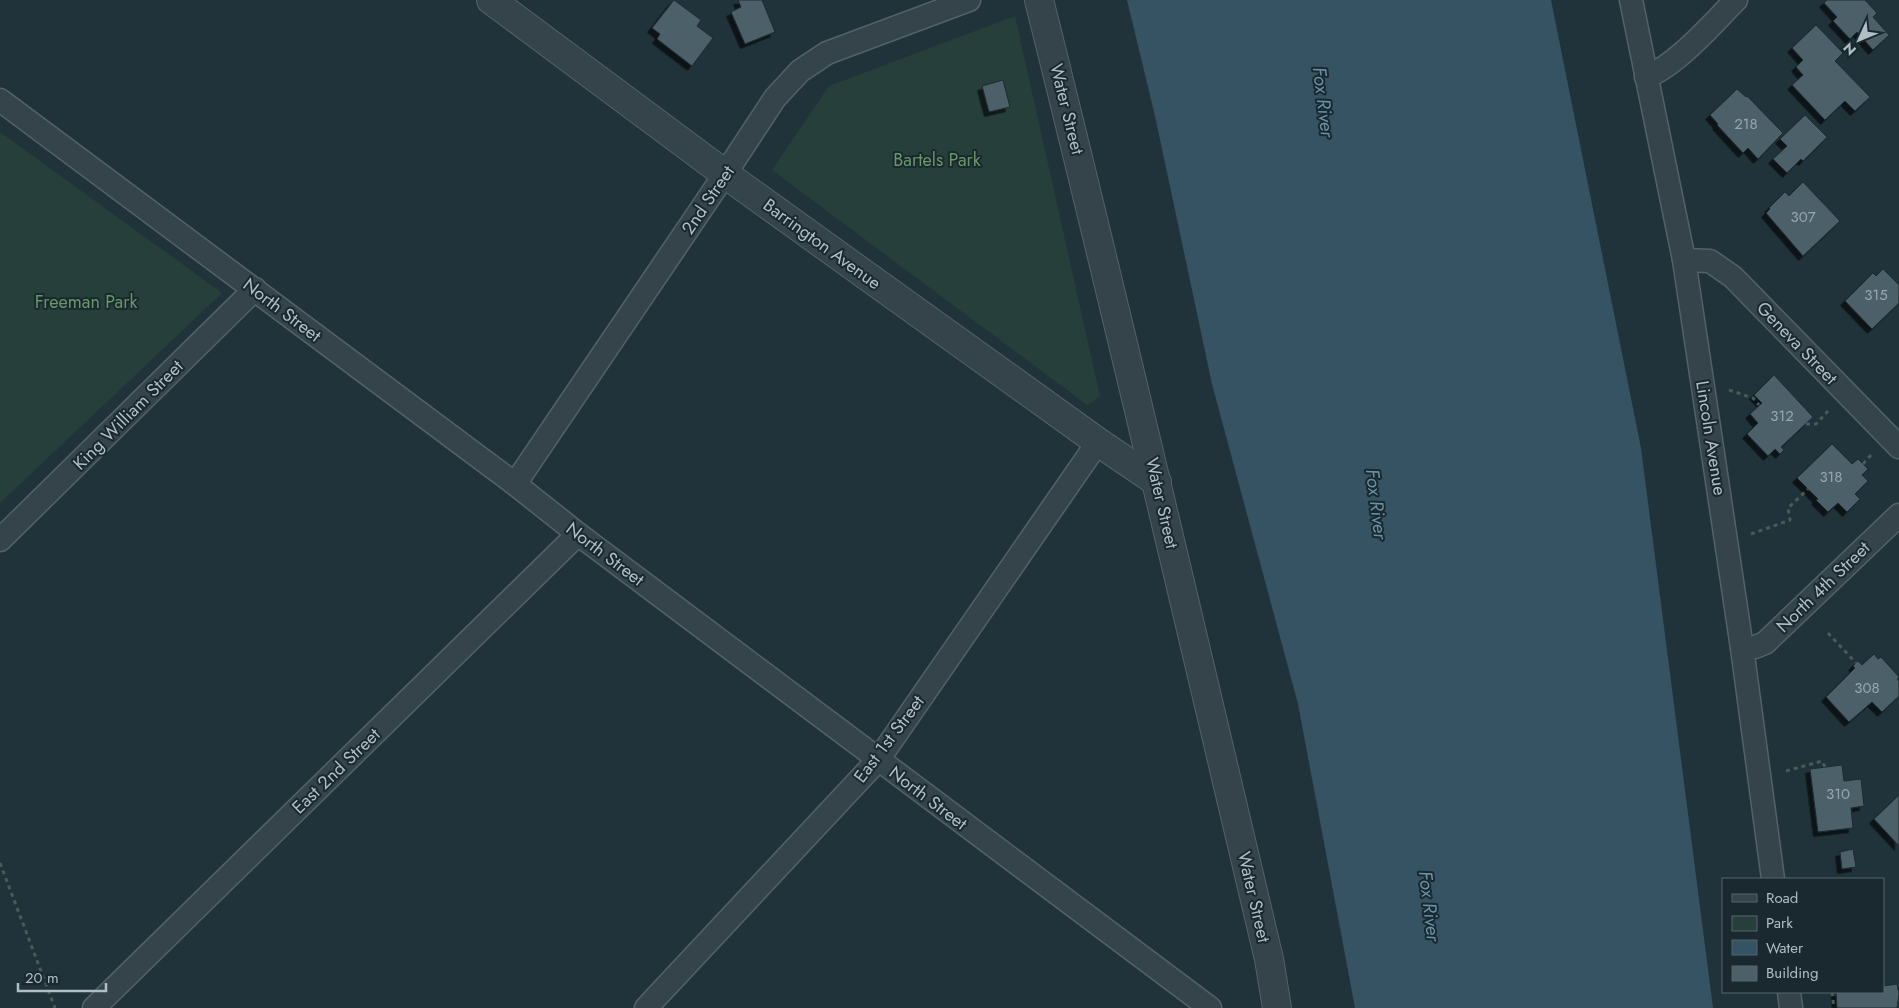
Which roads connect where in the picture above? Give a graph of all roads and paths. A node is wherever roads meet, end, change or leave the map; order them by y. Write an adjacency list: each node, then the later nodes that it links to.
1 (491, 0): 8 (street, Barrington Avenue)
2 (969, 0): 8 (street, 2nd Street)
3 (1039, 0): 15 (street, Water Street)
4 (1631, 0): 6 (street, Lincoln Avenue)
5 (1736, 0): 6 (street)
6 (1646, 77): 9 (street, Lincoln Avenue)
7 (0, 100): 10 (street, North Street)
8 (725, 174): 13 (street, Barrington Avenue); 16 (street, 2nd Street)
9 (1684, 260): 14 (street, Geneva Street); 23 (street, Lincoln Avenue)
10 (255, 289): 16 (street, North Street); 21 (street, King William Street)
11 (1726, 389): 12 (path)
12 (1759, 405)
13 (1098, 442): 15 (street, Barrington Avenue); 25 (street, East 1st Street)
14 (1899, 448)
15 (1157, 482): 36 (street, Water Street)
16 (515, 484): 19 (street, North Street)
17 (1808, 489): 20 (path)
18 (1899, 515): 23 (street, North 4th Street)
19 (578, 534): 25 (street, North Street); 33 (street, East 2nd Street)
20 (1748, 535)
21 (0, 540)
22 (1828, 633): 24 (path)
23 (1742, 648): 29 (street, Lincoln Avenue)
24 (1856, 663)
25 (878, 760): 34 (street, East 1st Street); 35 (street, North Street)
26 (1825, 767): 27 (path)
27 (1783, 772)
28 (0, 863): 32 (path)
29 (1773, 878)
30 (1789, 993): 37 (street)
31 (1832, 993): 38 (path)
32 (55, 1008)
33 (94, 1008)
34 (646, 1008)
35 (1210, 1008)
36 (1277, 1008)
37 (1791, 1008)
38 (1834, 1008)

